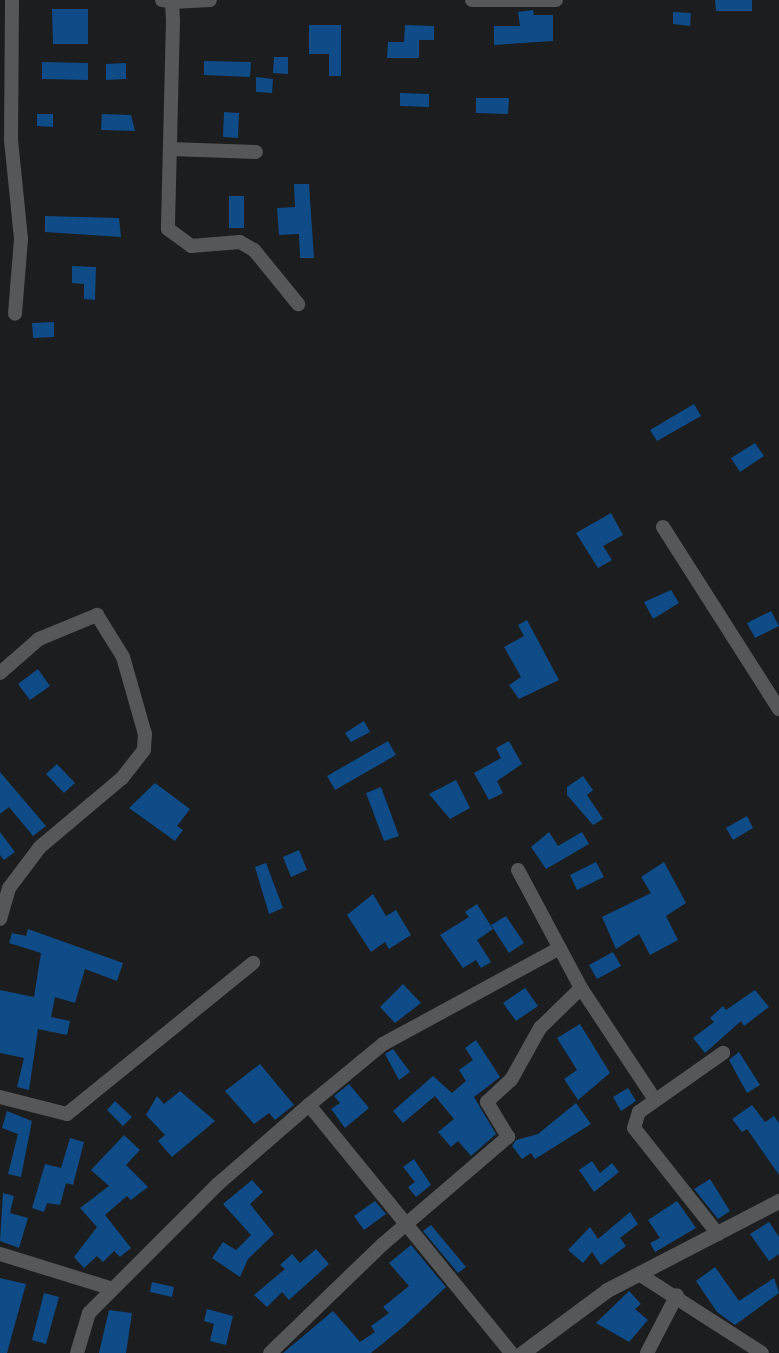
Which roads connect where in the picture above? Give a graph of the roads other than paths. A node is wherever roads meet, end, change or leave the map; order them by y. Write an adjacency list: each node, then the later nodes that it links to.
1 (12, 0): 9 (street)
2 (210, 0): 5 (street)
3 (472, 0): 4 (street)
4 (556, 0)
5 (167, 1): 6 (street)
6 (170, 149): 7 (street); 8 (street)
7 (256, 152)
8 (298, 304)
9 (15, 314)
10 (663, 527): 12 (street)
11 (0, 673): 14 (street)
12 (779, 709)
13 (518, 870): 16 (street)
14 (4, 888): 15 (street)
15 (0, 919)
16 (560, 948): 18 (street); 22 (street)
17 (253, 963): 20 (street)
18 (581, 988): 21 (street); 24 (street)
19 (723, 1053): 21 (street)
20 (0, 1097)
21 (655, 1100): 25 (street)
22 (309, 1105): 24 (street); 28 (street)
23 (779, 1201): 25 (street)
24 (410, 1223): 31 (street); 32 (street)
25 (718, 1234): 27 (street)
26 (0, 1254): 28 (street)
27 (639, 1274): 29 (street); 33 (street)
28 (113, 1289): 30 (street)
29 (677, 1294): 34 (street); 35 (street)
30 (77, 1353)
31 (270, 1353)
32 (511, 1353)
33 (522, 1353)
34 (647, 1353)
35 (762, 1353)

